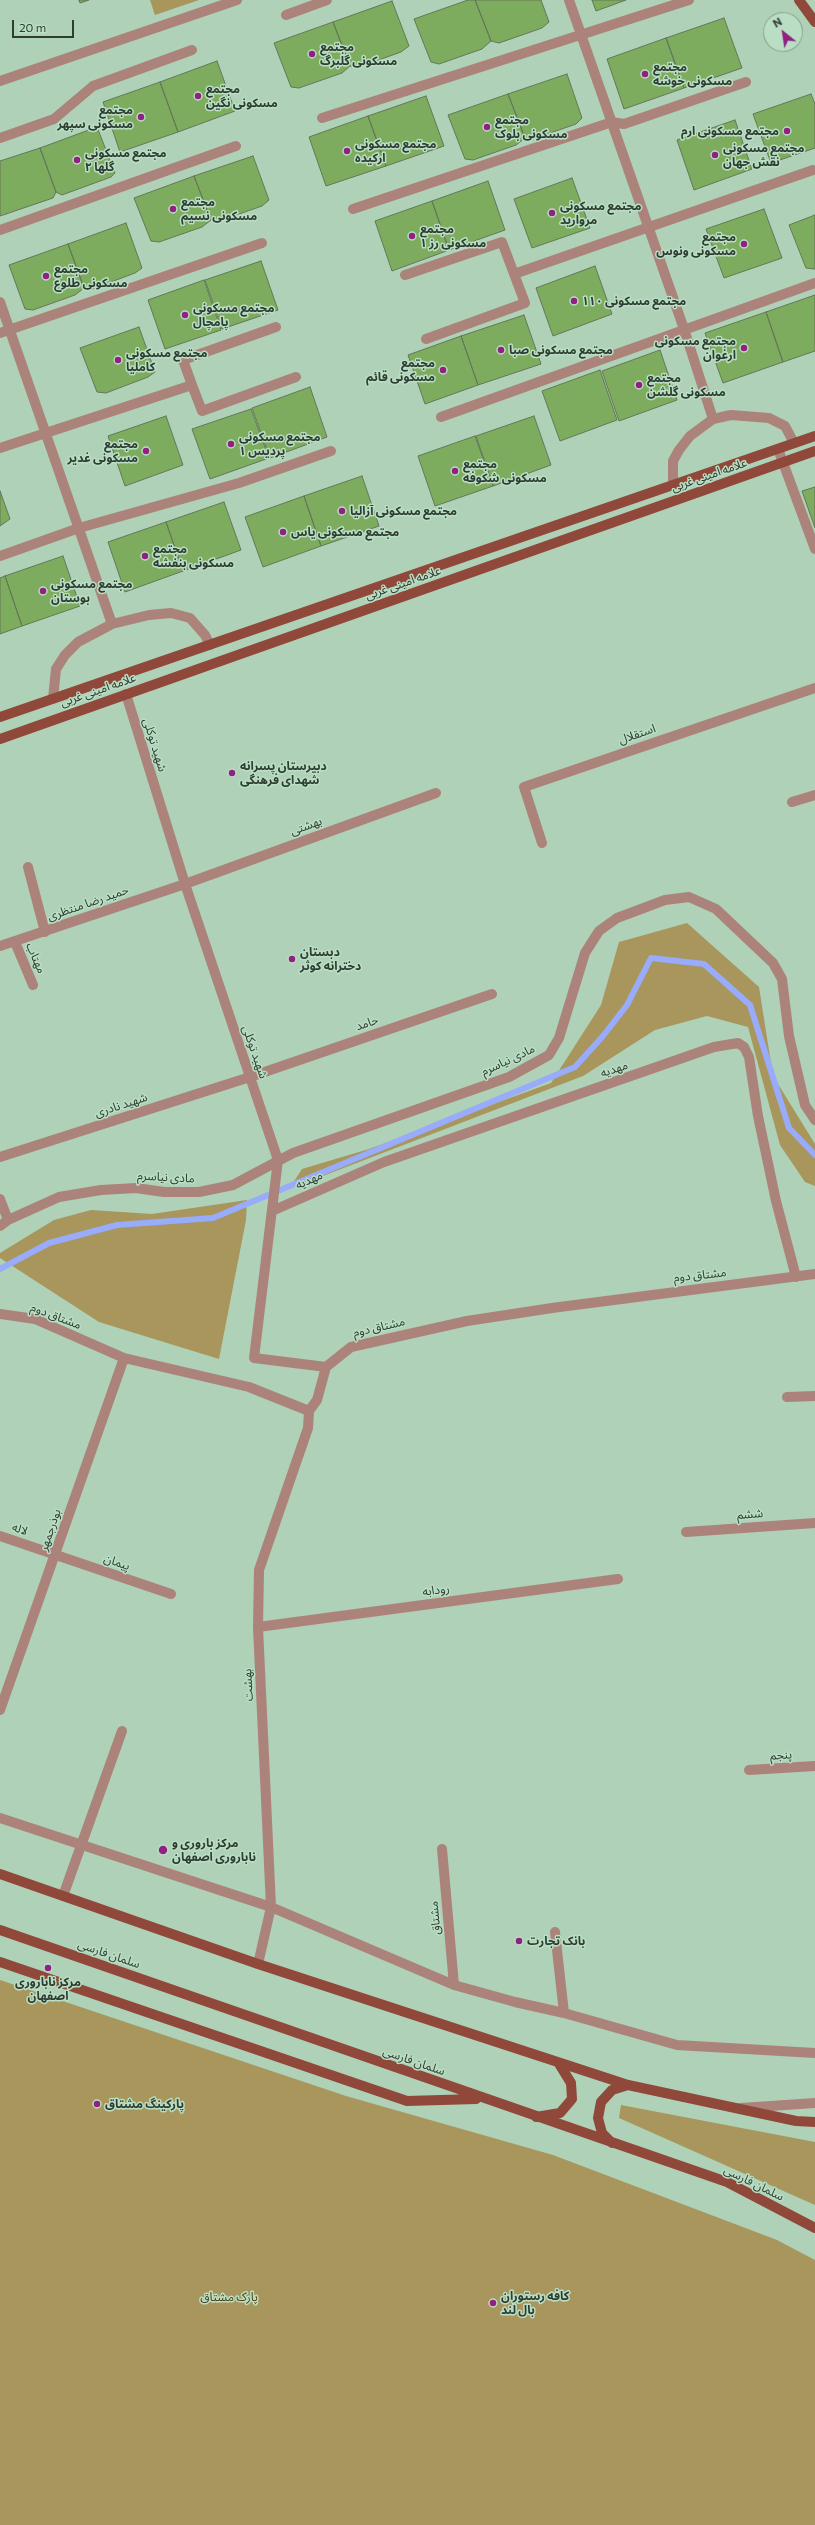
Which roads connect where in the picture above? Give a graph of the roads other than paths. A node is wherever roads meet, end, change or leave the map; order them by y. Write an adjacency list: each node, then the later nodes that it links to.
1 (237, 0): 10 (street)
2 (327, 0): 6 (street)
3 (569, 0): 8 (street)
4 (689, 0): 8 (street)
5 (799, 0): 7 (main road)
6 (286, 15)
7 (815, 22)
8 (581, 34): 12 (street); 13 (street)
9 (192, 50): 14 (street)
10 (0, 81)
11 (746, 82): 13 (street)
12 (322, 118)
13 (612, 122): 17 (street); 18 (street)
14 (0, 138)
15 (236, 146): 19 (street)
16 (813, 170): 18 (street)
17 (353, 209)
18 (649, 227): 21 (street); 26 (street)
19 (0, 230)
20 (262, 243): 27 (street)
21 (514, 274): 22 (street); 28 (street)
22 (405, 275)
23 (815, 283): 26 (street)
24 (0, 302): 27 (street)
25 (276, 327): 30 (street)
26 (684, 329): 31 (street); 32 (street)
27 (5, 331): 33 (street)
28 (426, 339)
29 (296, 378): 30 (street)
30 (192, 385): 33 (street)
31 (442, 417)
32 (713, 419): 35 (street); 41 (street)
33 (45, 432): 36 (street); 42 (street)
34 (815, 436): 35 (main road, علامه امینی غربی)
35 (794, 444): 37 (main road, علامه امینی غربی)
36 (0, 448)
37 (778, 449): 40 (street); 41 (main road, علامه امینی غربی)
38 (331, 451): 42 (street)
39 (815, 451): 40 (main road, علامه امینی غربی)
40 (783, 462): 43 (street); 48 (main road, علامه امینی غربی)
41 (673, 485): 46 (main road, علامه امینی غربی)
42 (79, 528): 44 (street); 45 (street)
43 (815, 549)
44 (0, 556)
45 (112, 624): 46 (street); 49 (street)
46 (210, 645): 49 (main road, علامه امینی غربی)
47 (815, 688): 55 (street, استقلال)
48 (126, 694): 51 (main road, علامه امینی غربی); 57 (street, شهید توکلی)
49 (53, 699): 50 (main road, علامه امینی غربی)
50 (0, 717)
51 (0, 739)
52 (436, 793): 57 (street, بهشتی)
53 (815, 795): 54 (street)
54 (792, 802)
55 (542, 843)
56 (28, 867): 58 (street)
57 (185, 884): 58 (street, حمید رضا منتظری); 63 (street, شهید توکلی)
58 (45, 932): 59 (street, حمید رضا منتظری)
59 (15, 942): 60 (street, حمید رضا منتظری); 61 (street, مهتاب)
60 (0, 946)
61 (33, 985)
62 (492, 994): 63 (street, حامد)
63 (250, 1077): 65 (street, شهید نادری); 66 (street, شهید توکلی)
64 (815, 1120): 66 (street, مادی نیاسرم)
65 (0, 1157)
66 (278, 1160): 68 (street, شهید توکلی); 69 (street, مادی نیاسرم)
67 (0, 1199): 69 (street)
68 (272, 1211): 71 (street, مهدیه); 74 (street, شهید توکلی)
69 (4, 1223)
70 (815, 1274): 71 (street, مشتاق دوم)
71 (796, 1277): 74 (street, مشتاق دوم)
72 (0, 1314): 73 (street, مشتاق دوم)
73 (124, 1358): 77 (street, مشتاق دوم); 81 (street, بوذرجمهر)
74 (326, 1367): 77 (street)
75 (815, 1396): 76 (street)
76 (787, 1397)
77 (309, 1411): 84 (street, بهشت)
78 (815, 1523): 79 (street, ششم)
79 (686, 1532)
80 (0, 1536): 81 (street, لاله)
81 (55, 1554): 83 (street, پیمان); 85 (street, بوذرجمهر)
82 (618, 1579): 84 (street, رودابه)
83 (171, 1594)
84 (258, 1626): 95 (street, بهشت)
85 (3, 1692): 86 (street, بوذرجمهر)
86 (0, 1710)
87 (122, 1731): 91 (street)
88 (815, 1766): 89 (street, پنجم)
89 (749, 1770)
90 (0, 1818): 91 (street)
91 (81, 1846): 94 (street); 95 (street)
92 (442, 1850): 100 (street, مشتاق)
93 (0, 1874): 94 (main road)
94 (63, 1896): 99 (main road)
95 (271, 1908): 99 (street, بهشت); 100 (street)
96 (0, 1930): 105 (main road, سلمان فارسی)
97 (555, 1932): 101 (street)
98 (0, 1962): 105 (main road)
99 (258, 1964): 103 (main road)
100 (454, 1985): 101 (street)
101 (564, 2013): 102 (street)
102 (815, 2053)
103 (558, 2062): 104 (main road); 108 (main road)
104 (628, 2086): 107 (main road); 110 (main road)
105 (482, 2098): 108 (main road, سلمان فارسی)
106 (815, 2103): 107 (street)
107 (735, 2108): 109 (main road)
108 (536, 2117): 110 (main road, سلمان فارسی)
109 (815, 2122)
110 (614, 2144): 111 (main road, سلمان فارسی)
111 (815, 2228)

